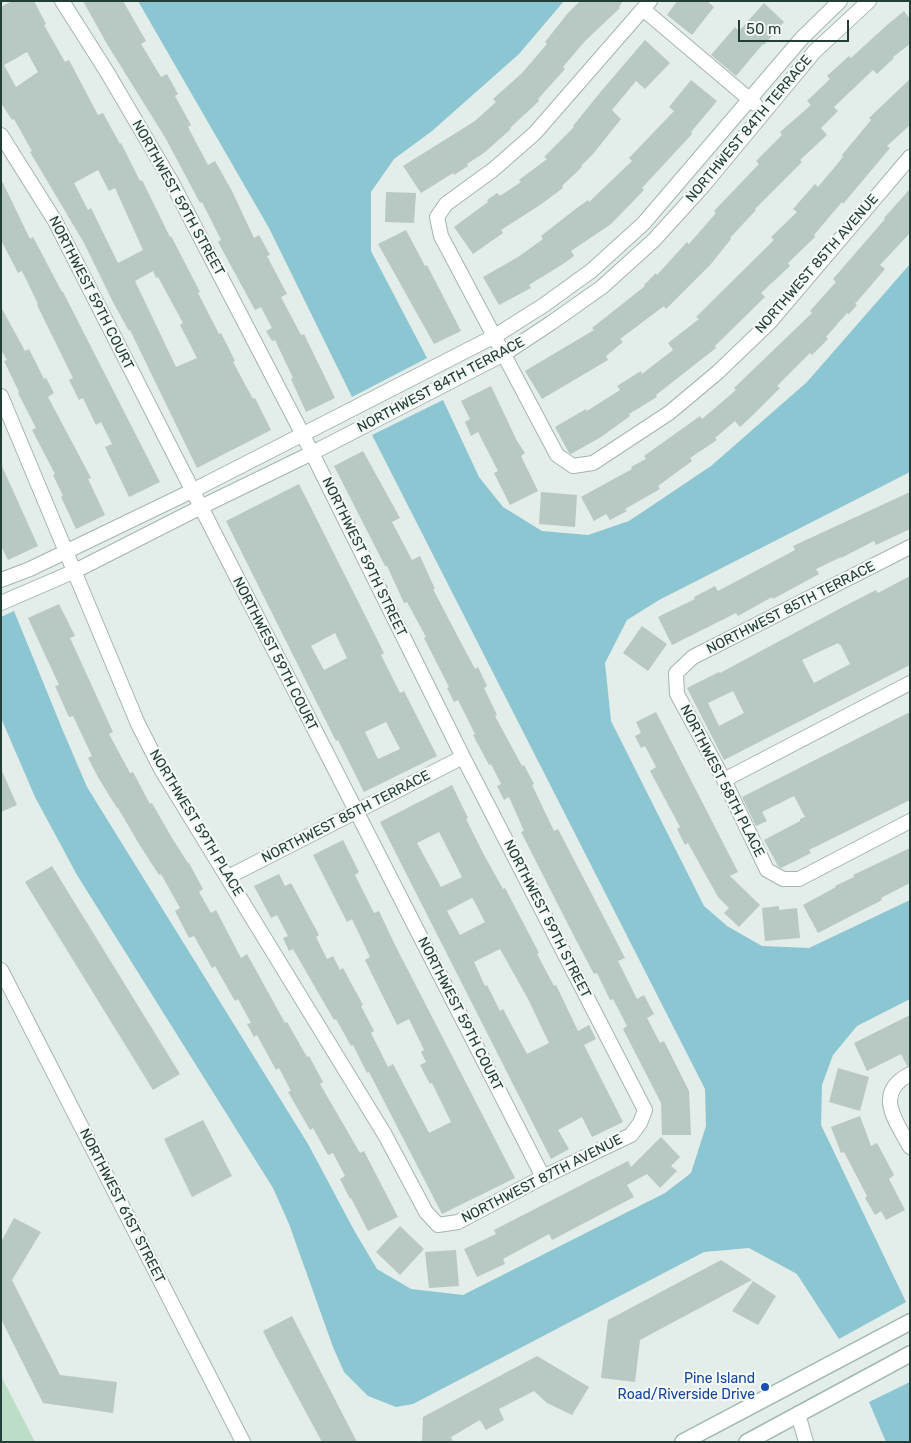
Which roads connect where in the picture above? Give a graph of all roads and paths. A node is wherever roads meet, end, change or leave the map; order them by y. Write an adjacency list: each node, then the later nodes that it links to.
1 (62, 1): 12 (street, NORTHWEST 59TH STREET)
2 (840, 1): 5 (street, NORTHWEST 84TH TERRACE)
3 (869, 1): 6 (street, NORTHWEST 84TH TERRACE)
4 (647, 5): 5 (street); 9 (street)
5 (749, 98): 6 (street); 9 (street, NORTHWEST 84TH TERRACE)
6 (763, 111): 10 (street, NORTHWEST 84TH TERRACE)
7 (1, 135): 14 (street, NORTHWEST 59TH COURT)
8 (910, 156): 10 (street, NORTHWEST 85TH AVENUE)
9 (495, 336): 10 (street); 12 (street, NORTHWEST 84TH TERRACE)
10 (504, 354): 13 (street, NORTHWEST 84TH TERRACE)
11 (1, 396): 17 (street, NORTHWEST 59TH PLACE)
12 (303, 435): 13 (street, NORTHWEST 59TH STREET); 14 (street, NORTHWEST 84TH TERRACE)
13 (312, 453): 15 (street, NORTHWEST 84TH TERRACE); 23 (street, NORTHWEST 59TH STREET)
14 (192, 491): 15 (street, NORTHWEST 59TH COURT); 17 (street, NORTHWEST 84TH TERRACE)
15 (200, 507): 18 (street, NORTHWEST 84TH TERRACE); 25 (street, NORTHWEST 59TH COURT)
16 (910, 547): 21 (street, NORTHWEST 85TH TERRACE)
17 (67, 551): 18 (street, NORTHWEST 59TH PLACE); 19 (street, NORTHWEST 84TH TERRACE)
18 (75, 571): 20 (street, NORTHWEST 84TH TERRACE); 27 (street, NORTHWEST 59TH PLACE)
19 (1, 580)
20 (1, 603)
21 (676, 673): 24 (street, NORTHWEST 58TH PLACE)
22 (910, 683): 24 (street)
23 (464, 757): 25 (street, NORTHWEST 85TH TERRACE); 30 (street, NORTHWEST 59TH STREET)
24 (724, 780): 26 (street, NORTHWEST 58TH PLACE)
25 (356, 812): 27 (street, NORTHWEST 85TH TERRACE); 32 (street, NORTHWEST 59TH COURT)
26 (910, 822)
27 (228, 877): 33 (street, NORTHWEST 59TH PLACE)
28 (1, 970): 37 (street, NORTHWEST 61ST STREET)
29 (910, 1074): 31 (street)
30 (640, 1123): 32 (street, NORTHWEST 87TH AVENUE)
31 (910, 1147)
32 (543, 1177): 33 (street, NORTHWEST 87TH AVENUE)
33 (438, 1225)
34 (910, 1322): 38 (main road)
35 (910, 1354): 36 (main road)
36 (798, 1414): 39 (main road); 40 (street)
37 (242, 1442)
38 (683, 1442)
39 (747, 1442)
40 (806, 1442)

